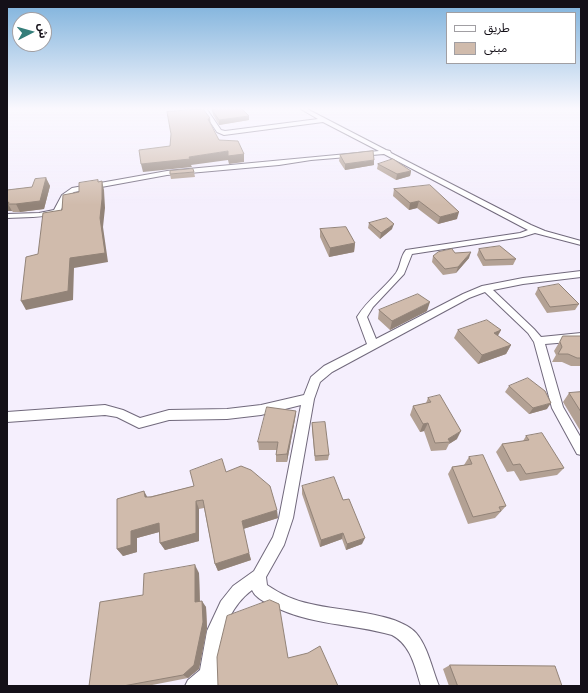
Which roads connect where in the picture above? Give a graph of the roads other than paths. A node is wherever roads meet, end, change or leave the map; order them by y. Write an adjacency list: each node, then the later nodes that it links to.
1 (364, 140): 2 (street)
2 (388, 152): 3 (street); 4 (street)
3 (7, 216)
4 (535, 230): 5 (street); 10 (street)
5 (581, 243)
6 (581, 274): 7 (street)
7 (485, 288): 9 (street); 10 (street)
8 (581, 337): 9 (street)
9 (539, 341): 13 (street)
10 (373, 345): 11 (street)
11 (308, 399): 12 (street); 14 (street)
12 (7, 417)
13 (581, 450)
14 (259, 576): 15 (street); 17 (street)
15 (210, 681): 16 (street)
16 (194, 686)
17 (430, 686)

